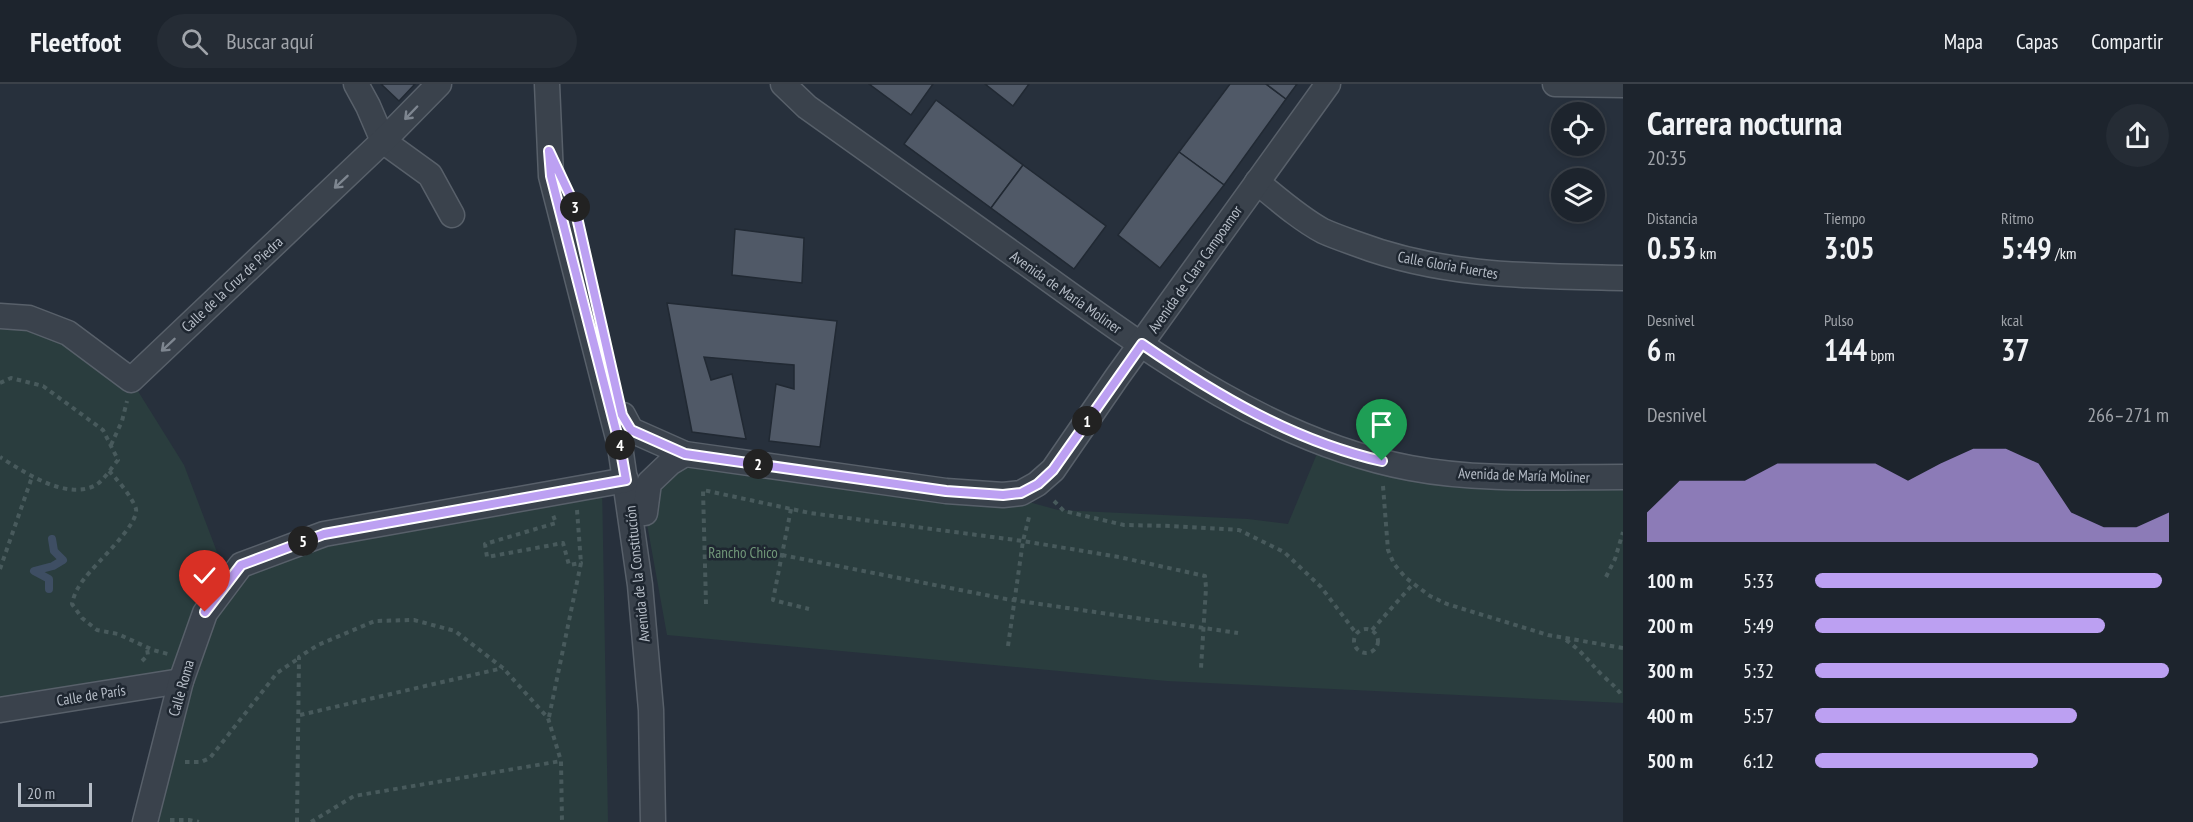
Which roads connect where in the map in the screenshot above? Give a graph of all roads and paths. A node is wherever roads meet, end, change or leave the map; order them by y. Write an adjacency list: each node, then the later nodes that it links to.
1 (356, 84): 8 (street)
2 (439, 84): 8 (street, Calle de la Cruz de Piedra, one-way to 8)
3 (547, 84): 9 (street, Avenida de la Constitución)
4 (783, 84): 14 (street, Avenida de María Moliner)
5 (1328, 84): 10 (street, Avenida de Clara Campoamor)
6 (1555, 84): 7 (street)
7 (1623, 86)
8 (383, 141): 11 (street); 15 (street, Calle de la Cruz de Piedra, one-way to 15)
9 (549, 151): 17 (street); 25 (street, Avenida de la Constitución)
10 (1257, 182): 12 (street, Calle Gloria Fuertes); 14 (street, Avenida de Clara Campoamor)
11 (452, 215)
12 (1623, 278)
13 (0, 316): 15 (street)
14 (1142, 344): 21 (street, Avenida de María Moliner); 26 (street, Avenida de Clara Campoamor)
15 (131, 380): 18 (path)
16 (0, 383): 18 (path)
17 (622, 415): 19 (street, Avenida de Clara Campoamor); 30 (street)
18 (111, 446): 22 (path)
19 (685, 454): 26 (street, Avenida de Clara Campoamor); 30 (street)
20 (0, 457): 23 (path)
21 (1382, 461): 24 (street, Avenida de María Moliner); 37 (path)
22 (108, 471): 23 (path); 46 (path)
23 (32, 477): 35 (path)
24 (1623, 477)
25 (626, 480): 27 (street, Calle Roma); 63 (street, Avenida de la Constitución)
26 (1038, 484): 32 (path); 44 (path)
27 (576, 490): 28 (street, Calle Roma); 34 (path)
28 (548, 495): 34 (path); 52 (street, Calle Roma)
29 (791, 509): 32 (path); 33 (path); 39 (path)
30 (645, 513): 64 (street)
31 (1623, 532): 36 (path)
32 (1023, 541): 38 (path); 41 (path)
33 (782, 555): 38 (path); 40 (path)
34 (581, 564): 56 (path)
35 (0, 569)
36 (1606, 577)
37 (1413, 584): 42 (path); 45 (path)
38 (1013, 600): 41 (path); 47 (path)
39 (705, 604)
40 (809, 609)
41 (1204, 629): 43 (path); 51 (path)
42 (1372, 630): 44 (path); 44 (path)
43 (1238, 633)
44 (1356, 633)
45 (1563, 638): 48 (path); 53 (path)
46 (144, 646)
47 (1008, 646)
48 (1623, 648)
49 (299, 657): 50 (path); 55 (path); 58 (path)
50 (502, 668): 55 (path); 56 (path)
51 (1201, 668)
52 (182, 681): 54 (street, Calle de París); 58 (street, Calle Roma)
53 (1623, 697)
54 (0, 710)
55 (300, 715): 60 (path)
56 (548, 718): 57 (path)
57 (561, 761): 61 (path); 62 (path)
58 (161, 762): 59 (street, Calle Roma)
59 (146, 822)
60 (297, 822)
61 (311, 822)
62 (562, 822)
63 (652, 822)
64 (667, 822)

